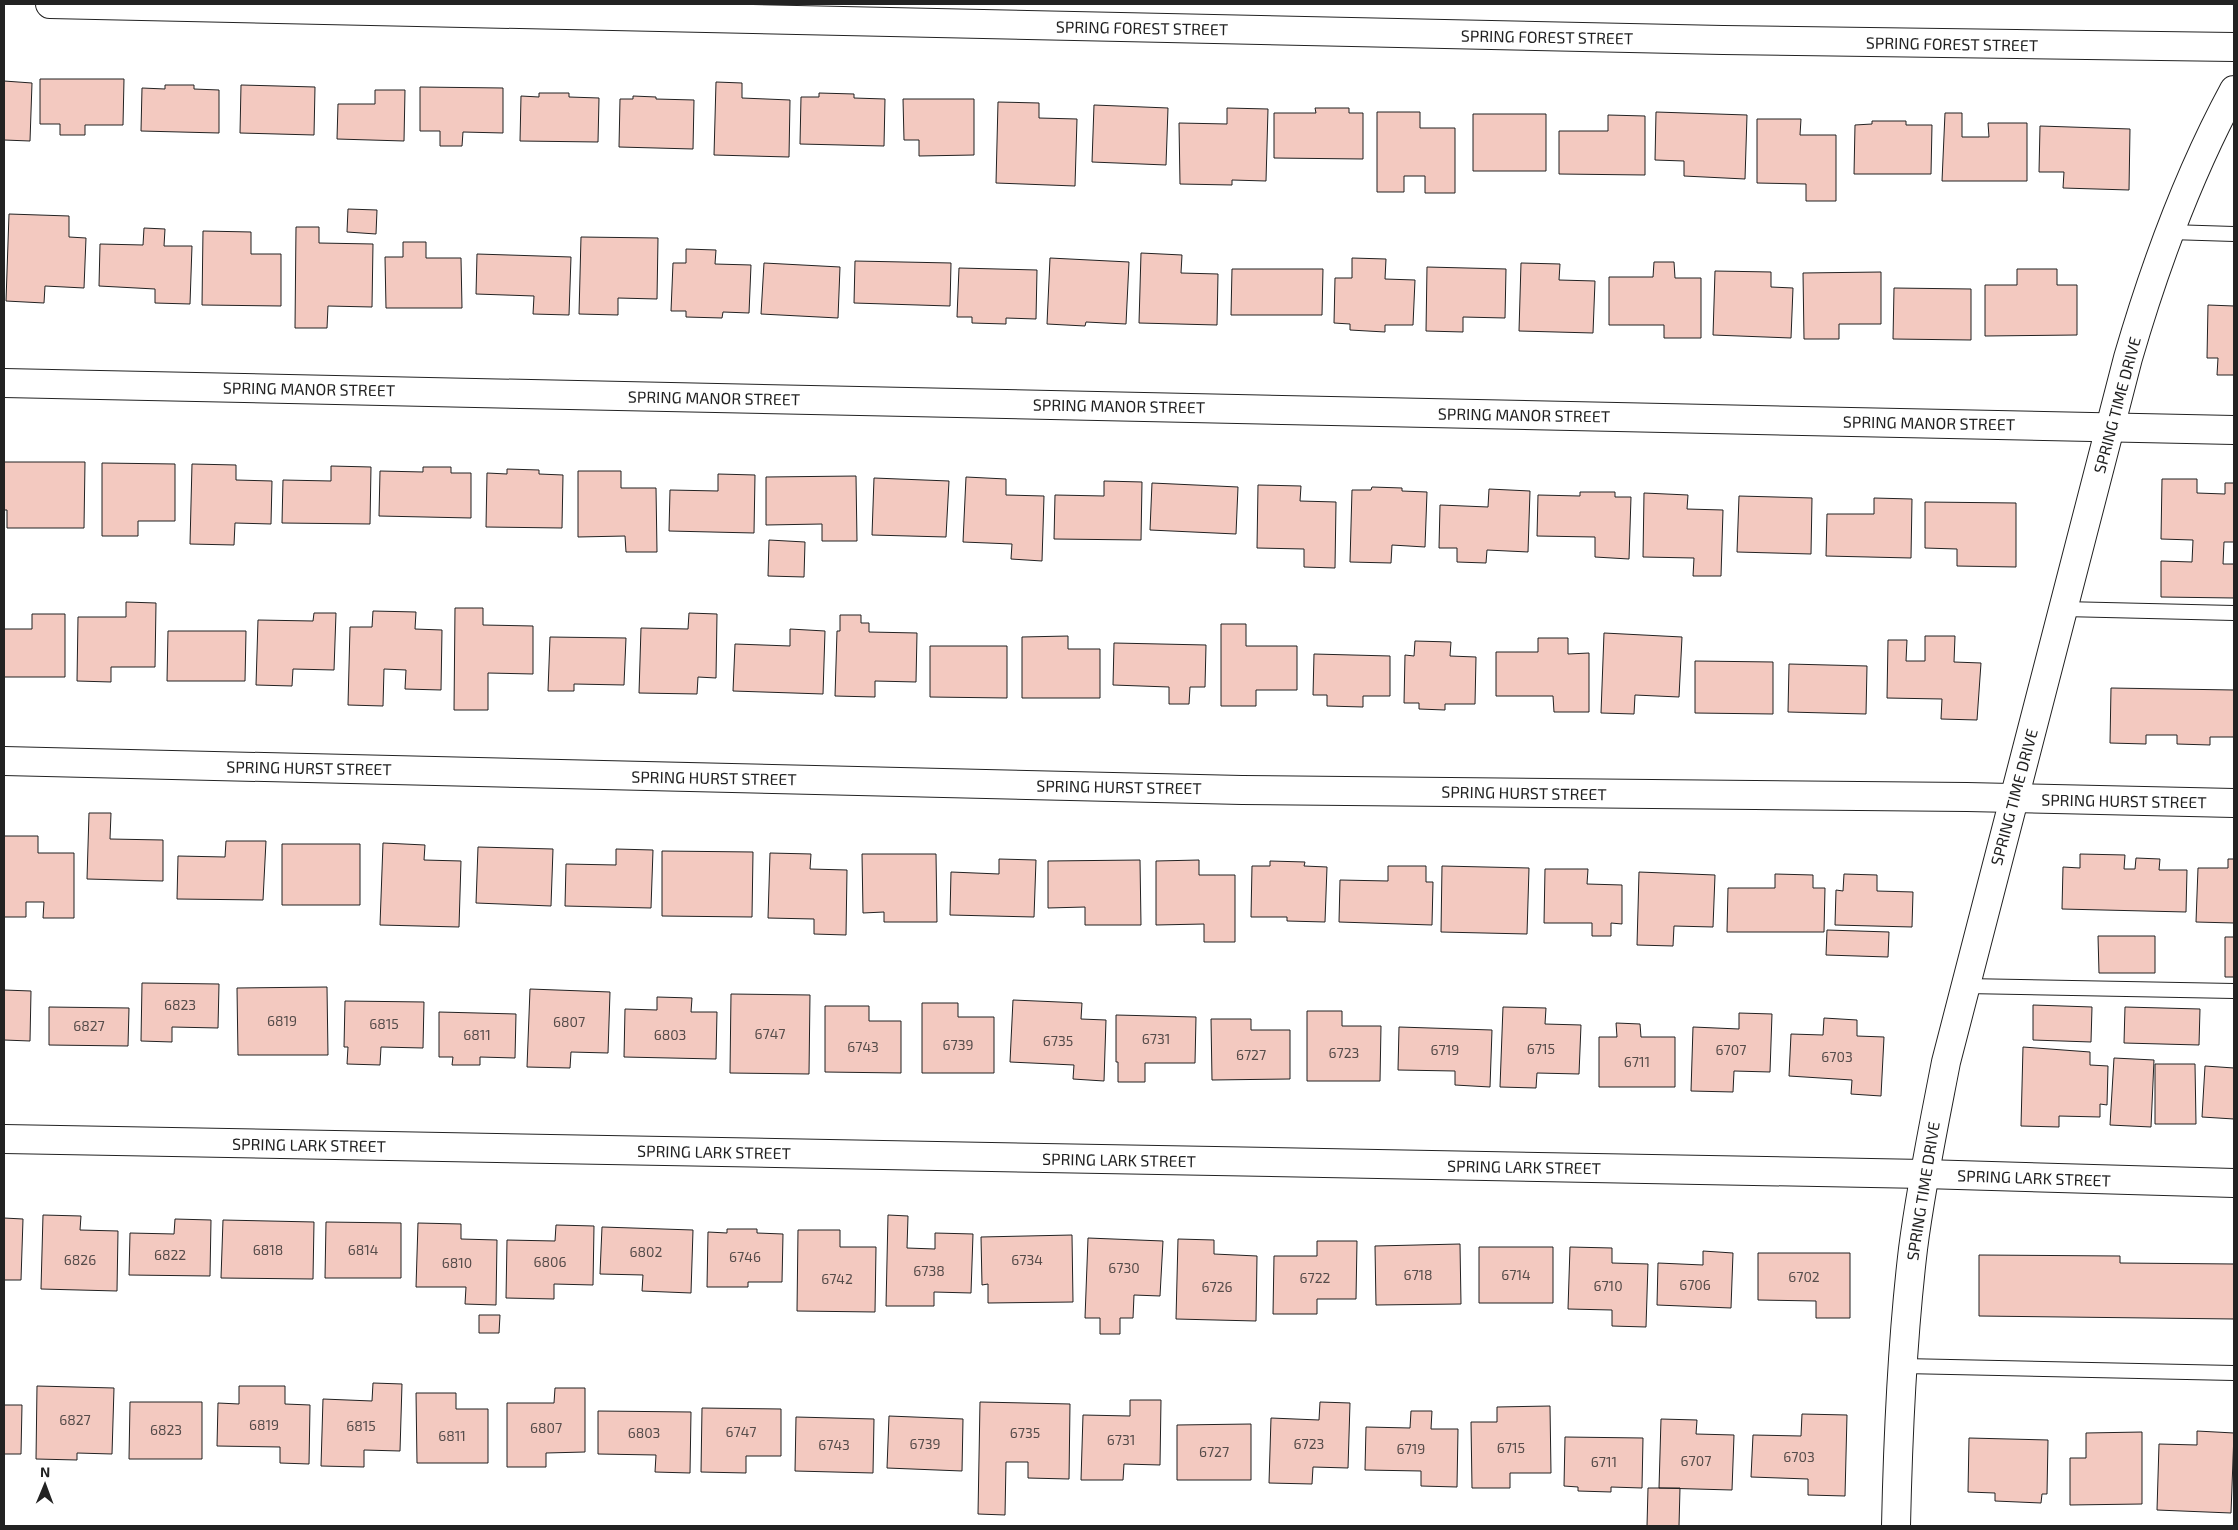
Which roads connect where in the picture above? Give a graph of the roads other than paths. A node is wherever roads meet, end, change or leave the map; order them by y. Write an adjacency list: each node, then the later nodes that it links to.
1 (50, 4): 2 (street, SPRING FOREST STREET)
2 (2234, 47)
3 (2234, 90): 4 (street, SPRING TIME DRIVE)
4 (2170, 232): 5 (lane); 7 (street, SPRING TIME DRIVE)
5 (2234, 234)
6 (4, 383): 7 (street, SPRING MANOR STREET)
7 (2110, 426): 8 (street, SPRING MANOR STREET); 9 (street, SPRING TIME DRIVE)
8 (2234, 430)
9 (2063, 609): 10 (lane); 12 (street, SPRING TIME DRIVE)
10 (2234, 613)
11 (4, 761): 12 (street, SPRING HURST STREET)
12 (2014, 799): 13 (street, SPRING HURST STREET); 14 (street, SPRING TIME DRIVE)
13 (2234, 804)
14 (1965, 986): 15 (lane); 17 (street, SPRING TIME DRIVE)
15 (2234, 991)
16 (4, 1139): 17 (street, SPRING LARK STREET)
17 (1924, 1174): 18 (street, SPRING LARK STREET); 19 (street, SPRING TIME DRIVE)
18 (2234, 1183)
19 (1904, 1366): 20 (lane); 21 (street, SPRING TIME DRIVE)
20 (2234, 1373)
21 (1896, 1526)

